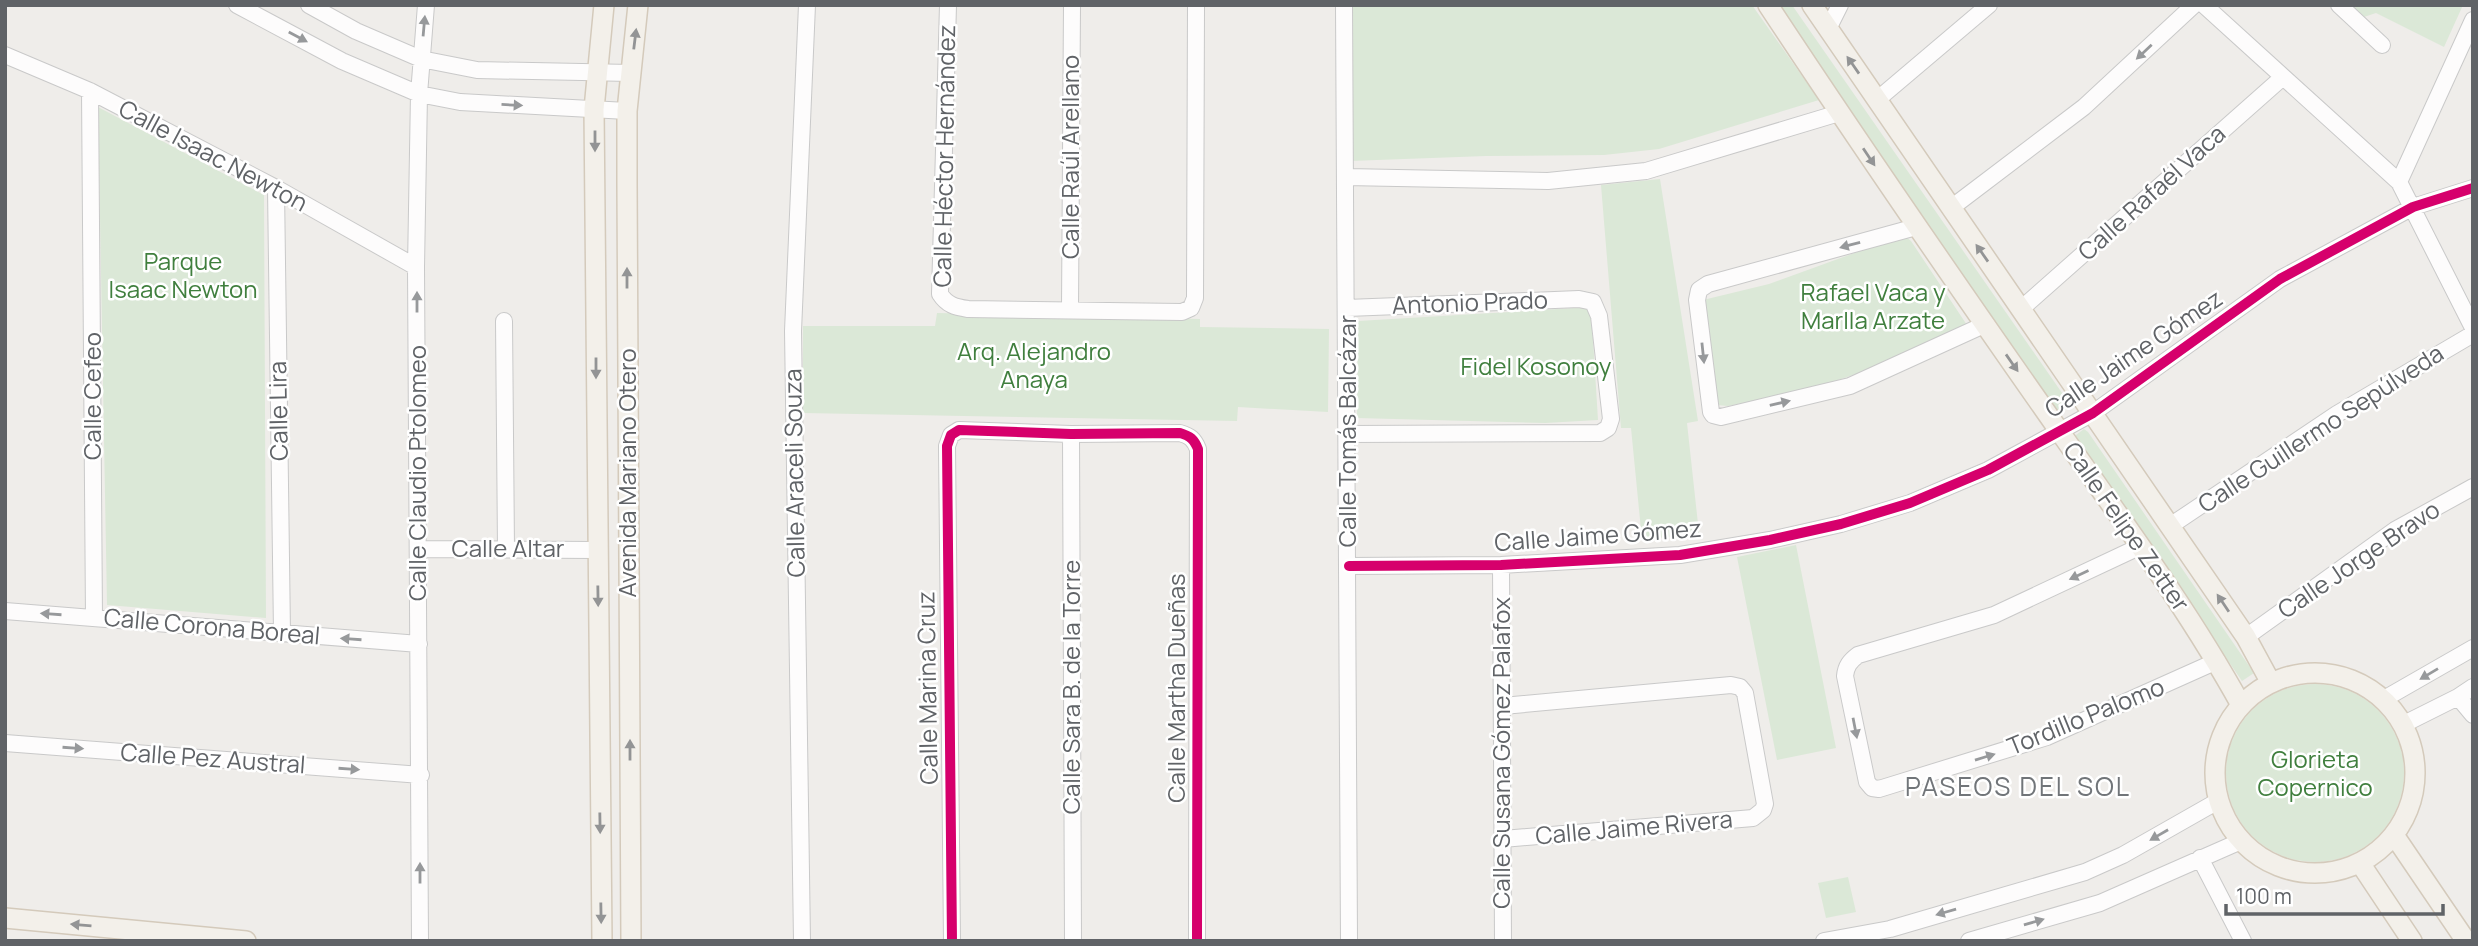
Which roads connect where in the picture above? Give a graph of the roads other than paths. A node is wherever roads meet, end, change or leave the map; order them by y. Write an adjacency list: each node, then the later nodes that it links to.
1 (237, 5): 27 (street, one-way to 27)
2 (309, 5): 22 (street)
3 (426, 5): 22 (street, Calle Claudio Ptolomeo, one-way to 3)
4 (604, 5): 23 (main road, Avenida Mariano Otero)
5 (638, 5): 24 (main road, Avenida Mariano Otero, one-way to 5)
6 (807, 5): 87 (street, Calle Araceli Souza)
7 (948, 5): 41 (street, Calle Héctor Hernández)
8 (1072, 5): 41 (street, Calle Raúl Arellano)
9 (1196, 5): 41 (street)
10 (1344, 5): 32 (street, Calle Tomás Balcázar)
11 (1768, 5): 31 (main road, Calle Felipe Zetter)
12 (1812, 5): 19 (main road, Calle Felipe Zetter)
13 (1840, 5): 19 (street)
14 (1989, 5): 28 (street)
15 (2194, 5): 37 (street, one-way to 37)
16 (2204, 5): 25 (street)
17 (2339, 5): 20 (street)
18 (2473, 20): 33 (street)
19 (1828, 29): 28 (main road, Calle Felipe Zetter, one-way to 19)
20 (2382, 45)
21 (5, 55): 26 (street, Calle Isaac Newton)
22 (421, 59): 23 (street); 27 (street, Calle Claudio Ptolomeo)
23 (597, 73): 24 (street); 29 (main road, Avenida Mariano Otero)
24 (631, 73): 30 (main road, Avenida Mariano Otero)
25 (2283, 76): 33 (street); 42 (street, Calle Rafaél Vaca)
26 (90, 91): 34 (street, Calle Isaac Newton); 59 (street, Calle Cefeo)
27 (419, 94): 29 (street, one-way to 29); 39 (street, Calle Claudio Ptolomeo)
28 (1878, 99): 37 (main road, Calle Felipe Zetter)
29 (594, 110): 30 (street); 55 (main road, Avenida Mariano Otero, one-way to 55)
30 (628, 111): 86 (main road, Avenida Mariano Otero, one-way to 30)
31 (1839, 113): 32 (street); 38 (main road, Calle Felipe Zetter, one-way to 38)
32 (1346, 177): 40 (street, Calle Tomás Balcázar)
33 (2399, 182): 36 (street)
34 (276, 188): 39 (street, Calle Isaac Newton); 60 (street, Calle Lira)
35 (2473, 188): 36 (street, Calle Jaime Gómez)
36 (2413, 207): 45 (street); 46 (street, Calle Jaime Gómez)
37 (1951, 208): 42 (main road, Calle Felipe Zetter, one-way to 37)
38 (1916, 227): 44 (main road, Calle Felipe Zetter); 44 (street, one-way to 44)
39 (416, 267): 53 (street, Calle Claudio Ptolomeo, one-way to 39)
40 (1347, 308): 49 (street, Calle Tomás Balcázar); 49 (street, Antonio Prado)
41 (1070, 309)
42 (2021, 309): 46 (main road, Calle Felipe Zetter)
43 (503, 321): 54 (street)
44 (1986, 324): 47 (main road, Calle Felipe Zetter, one-way to 47)
45 (2473, 331): 51 (street, Calle Guillermo Sepúlveda)
46 (2093, 413): 47 (street, Calle Jaime Gómez); 51 (main road, Calle Felipe Zetter)
47 (2060, 432): 52 (main road, Calle Felipe Zetter); 56 (street, Calle Jaime Gómez)
48 (1071, 434): 88 (street, Calle Marina Cruz); 89 (street, Calle Sara B. de la Torre); 90 (street, Calle Martha Dueñas)
49 (1348, 434): 57 (street, Calle Tomás Balcázar)
50 (2473, 487): 61 (street, Calle Jorge Bravo)
51 (2170, 526): 61 (main road, Calle Felipe Zetter, one-way to 51)
52 (2141, 546): 64 (main road, Calle Felipe Zetter); 64 (street, Tordillo Palomo, one-way to 64)
53 (419, 549): 54 (street, Calle Altar); 62 (street, Calle Claudio Ptolomeo)
54 (506, 550): 55 (street, Calle Altar)
55 (597, 550): 85 (main road, Avenida Mariano Otero, one-way to 85)
56 (1501, 565): 57 (street, Calle Jaime Gómez); 70 (street, Calle Susana Gómez Palafox)
57 (1349, 566): 91 (street, Calle Tomás Balcázar)
58 (5, 611): 59 (street, Calle Corona Boreal, one-way to 58)
59 (94, 618): 60 (street, Calle Corona Boreal)
60 (282, 633): 62 (street, Calle Corona Boreal, one-way to 60)
61 (2246, 637): 65 (main road, Calle Felipe Zetter)
62 (419, 644): 74 (street, Calle Claudio Ptolomeo)
63 (2473, 648): 68 (street, one-way to 68)
64 (2217, 661): 69 (main road, Calle Felipe Zetter)
65 (2271, 683): 68 (main road); 69 (main road)
66 (2473, 687): 67 (street)
67 (2458, 697): 71 (street); 72 (street)
68 (2384, 699): 72 (main road)
69 (2241, 705): 75 (main road)
70 (1503, 706): 77 (street, Calle Susana Gómez Palafox); 77 (street, Calle Jaime Rivera)
71 (2473, 715)
72 (2404, 724): 76 (main road)
73 (5, 743): 74 (street, Calle Pez Austral, one-way to 74)
74 (421, 775): 84 (street, Calle Claudio Ptolomeo, one-way to 74)
75 (2218, 801): 78 (main road); 82 (street, one-way to 82)
76 (2395, 835): 80 (main road); 97 (main road)
77 (1503, 839): 92 (street, Calle Susana Gómez Palafox)
78 (2241, 841): 79 (street); 80 (main road)
79 (2200, 858): 94 (street, one-way to 79); 95 (street)
80 (2360, 863): 96 (main road)
81 (5, 918): 83 (main road, one-way to 81)
82 (1892, 935): 93 (street)
83 (246, 941)
84 (420, 941)
85 (602, 941)
86 (631, 941)
87 (802, 941)
88 (952, 941)
89 (1073, 941)
90 (1197, 941)
91 (1349, 941)
92 (1503, 941)
93 (1824, 941)
94 (1969, 941)
95 (2243, 941)
96 (2412, 941)
97 (2466, 941)

